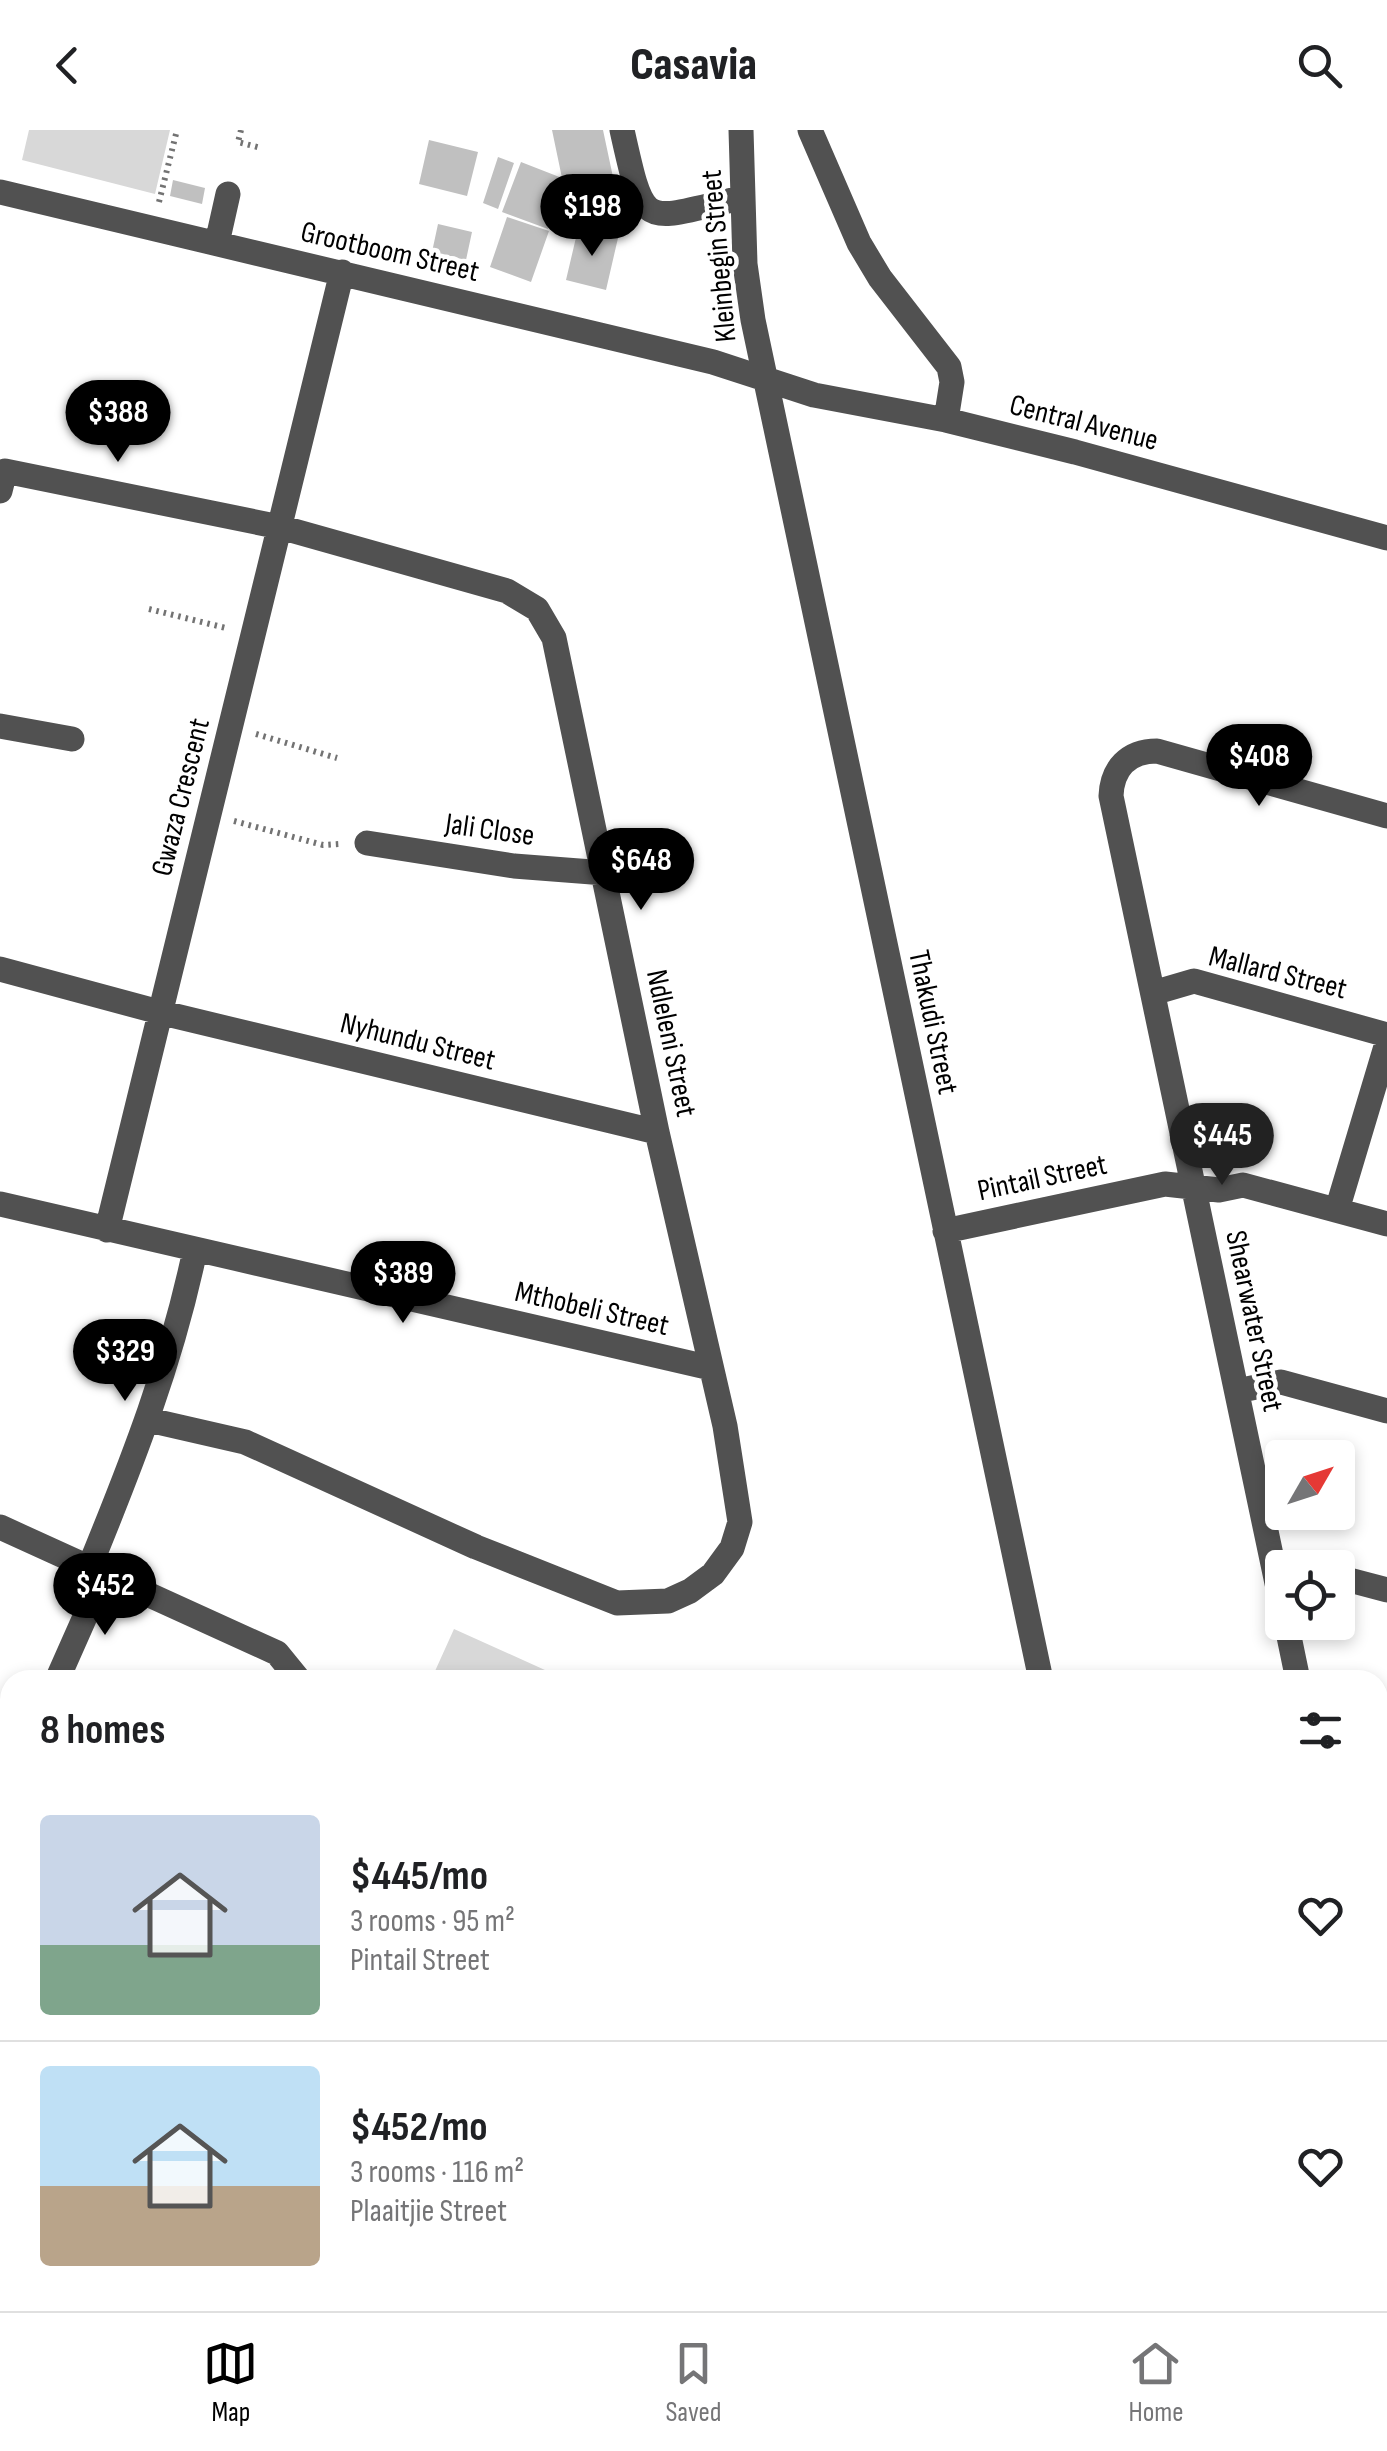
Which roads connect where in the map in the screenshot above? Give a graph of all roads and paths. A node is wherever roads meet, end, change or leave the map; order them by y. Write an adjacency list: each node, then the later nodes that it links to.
1 (176, 130): 10 (path)
2 (241, 130): 6 (path)
3 (622, 130): 9 (street)
4 (741, 130): 9 (street, Kleinbegin Street)
5 (810, 130): 14 (street)
6 (261, 148)
7 (0, 192): 10 (street, Grootboom Street)
8 (228, 194): 11 (street)
9 (741, 198): 13 (street, Kleinbegin Street)
10 (153, 228): 11 (street, Grootboom Street)
11 (217, 243): 12 (street, Grootboom Street)
12 (342, 272): 13 (street, Grootboom Street); 16 (street, Gwaza Crescent)
13 (764, 376): 14 (street, Central Avenue); 39 (street, Thakudi Street)
14 (946, 420): 17 (street, Central Avenue)
15 (2, 478): 16 (street, Ndleleni Street)
16 (280, 528): 19 (street, Gwaza Crescent); 27 (street, Ndleleni Street)
17 (1387, 538)
18 (148, 609): 19 (path)
19 (252, 642): 21 (street, Gwaza Crescent)
20 (0, 726): 22 (street)
21 (230, 726): 23 (path); 24 (street, Gwaza Crescent)
22 (72, 739)
23 (337, 758)
24 (209, 814): 26 (path); 30 (street, Gwaza Crescent)
25 (1387, 816): 29 (street, Shearwater Street)
26 (367, 843): 27 (street, Jali Close)
27 (605, 874): 33 (street, Ndleleni Street)
28 (0, 970): 30 (street, Nyhundu Street)
29 (1152, 993): 31 (street, Mallard Street); 34 (street, Shearwater Street)
30 (163, 1012): 33 (street, Nyhundu Street); 38 (street, Gwaza Crescent)
31 (1387, 1034)
32 (1387, 1043): 36 (street)
33 (657, 1132): 41 (street, Ndleleni Street)
34 (1194, 1187): 36 (street, Pintail Street); 39 (street, Pintail Street); 42 (street, Shearwater Street)
35 (0, 1204): 38 (street)
36 (1337, 1210): 37 (street, Pintail Street)
37 (1387, 1224)
38 (107, 1230): 40 (street, Mthobeli Street)
39 (945, 1231): 53 (street, Thakudi Street)
40 (195, 1250): 41 (street, Mthobeli Street); 44 (street)
41 (712, 1368): 44 (street, Ndleleni Street)
42 (1237, 1392): 43 (street); 46 (street, Shearwater Street)
43 (1387, 1411)
44 (149, 1420): 47 (street)
45 (0, 1527): 47 (street)
46 (1272, 1550)
47 (97, 1571): 51 (street); 52 (street)
48 (1355, 1582): 49 (street)
49 (1387, 1590)
50 (1290, 1640): 54 (street)
51 (60, 1670)
52 (291, 1670)
53 (1039, 1670)
54 (1296, 1670)

